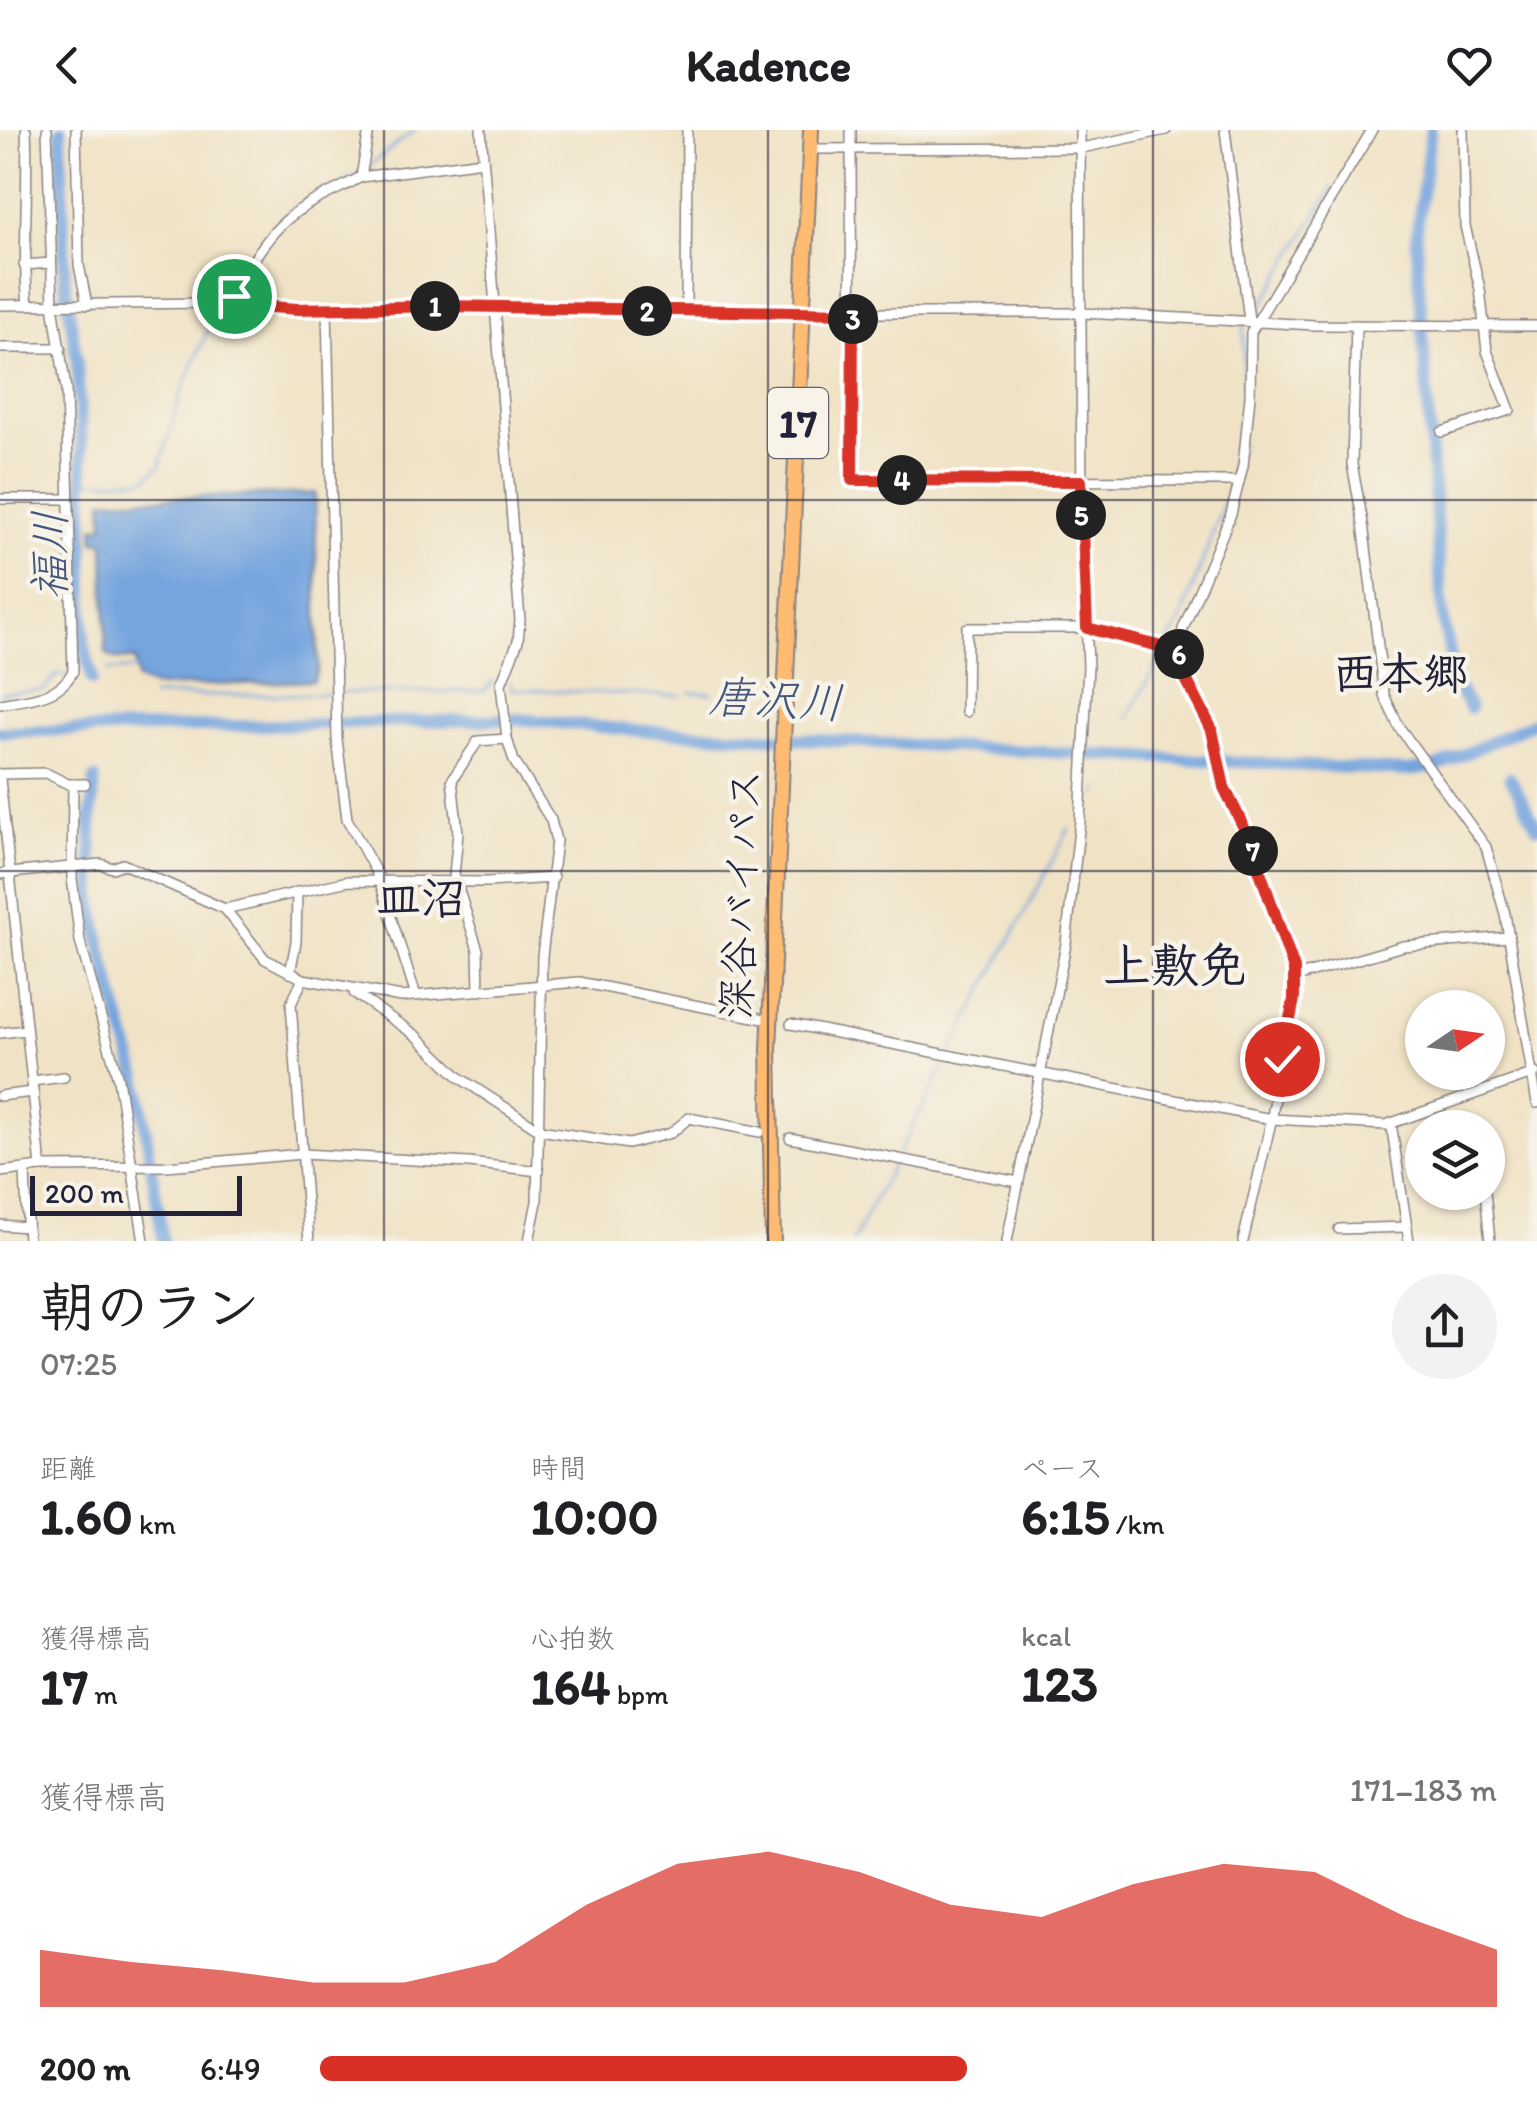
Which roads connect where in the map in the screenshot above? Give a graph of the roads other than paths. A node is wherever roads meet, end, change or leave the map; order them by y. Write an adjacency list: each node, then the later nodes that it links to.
1 (26, 130): 21 (street)
2 (47, 130): 20 (street)
3 (76, 130): 27 (street)
4 (370, 130): 19 (street)
5 (481, 130): 18 (street)
6 (687, 130): 31 (street)
7 (811, 130): 16 (highway, 深谷バイパス / 17)
8 (851, 130): 17 (street)
9 (1080, 130): 15 (street)
10 (1166, 130): 14 (street)
11 (1225, 130): 35 (street)
12 (1372, 130): 35 (street)
13 (1464, 130): 36 (street)
14 (1153, 132): 15 (street)
15 (1082, 148): 17 (street); 33 (street)
16 (810, 149): 17 (street); 32 (highway, 深谷バイパス / 17)
17 (851, 150): 34 (street)
18 (483, 161): 19 (street); 29 (street)
19 (361, 177): 24 (street)
20 (49, 190): 21 (street); 22 (street)
21 (28, 194): 23 (street)
22 (51, 263): 23 (street); 26 (street)
23 (24, 265): 25 (street)
24 (232, 304): 27 (street); 30 (street)
25 (28, 305): 26 (street); 28 (street)
26 (55, 305): 27 (street); 40 (street)
27 (84, 305)
28 (0, 306)
29 (494, 306): 30 (street); 31 (street); 50 (street)
30 (328, 308): 60 (street)
31 (686, 312): 32 (street)
32 (804, 312): 34 (street); 103 (highway, 深谷バイパス / 17)
33 (1083, 312): 34 (street); 35 (street); 42 (street)
34 (853, 313): 42 (street)
35 (1253, 320): 37 (street); 43 (street)
36 (1484, 324): 37 (street); 38 (street); 41 (street)
37 (1356, 325): 64 (street)
38 (1537, 326)
39 (0, 348): 40 (street)
40 (61, 348): 44 (street)
41 (1442, 432)
42 (1081, 481): 43 (street); 46 (street)
43 (1239, 481): 47 (street)
44 (68, 499): 45 (street); 48 (street)
45 (0, 500)
46 (1087, 628): 47 (street); 49 (street); 77 (street)
47 (1179, 651): 66 (street)
48 (0, 704)
49 (966, 712)
50 (507, 738): 59 (street); 61 (street)
51 (0, 776): 52 (street); 54 (street)
52 (73, 784): 53 (street); 56 (street)
53 (85, 784)
54 (2, 801): 55 (street)
55 (4, 831): 57 (street)
56 (74, 867): 57 (street); 63 (street); 89 (street)
57 (12, 873): 58 (street); 74 (street)
58 (0, 874)
59 (553, 878): 61 (street); 68 (street)
60 (380, 880): 61 (street); 62 (street); 71 (street)
61 (455, 882): 70 (street)
62 (297, 892): 63 (street); 65 (street)
63 (225, 909): 65 (street)
64 (1508, 937): 66 (street); 76 (street)
65 (290, 974): 67 (street)
66 (1296, 977): 82 (street)
67 (303, 979): 69 (street); 87 (street)
68 (544, 983): 70 (street); 72 (street); 84 (street)
69 (347, 989): 71 (street); 84 (street)
70 (478, 992): 71 (street)
71 (416, 996)
72 (764, 1019)
73 (791, 1024): 77 (street)
74 (26, 1030): 75 (street); 79 (street)
75 (0, 1033)
76 (1534, 1073): 81 (street); 83 (street)
77 (1040, 1074): 82 (street); 93 (street)
78 (64, 1077): 79 (street)
79 (32, 1087): 80 (street); 88 (street)
80 (0, 1096)
81 (1537, 1103)
82 (1271, 1120): 83 (street); 105 (street)
83 (1390, 1123): 97 (street)
84 (540, 1130): 85 (street); 91 (street)
85 (760, 1132)
86 (790, 1138): 93 (street)
87 (302, 1154): 89 (street); 91 (street); 101 (street)
88 (41, 1167): 89 (street); 90 (street)
89 (133, 1168): 100 (street)
90 (26, 1171): 92 (street); 96 (street)
91 (538, 1171): 102 (street)
92 (0, 1172)
93 (1018, 1182): 104 (street)
94 (1487, 1210): 107 (street)
95 (0, 1225): 96 (street)
96 (27, 1227): 99 (street)
97 (1407, 1227): 98 (street); 106 (street)
98 (1338, 1229)
99 (28, 1241)
100 (144, 1241)
101 (309, 1241)
102 (529, 1241)
103 (773, 1241)
104 (1007, 1241)
105 (1243, 1241)
106 (1409, 1241)
107 (1490, 1241)

